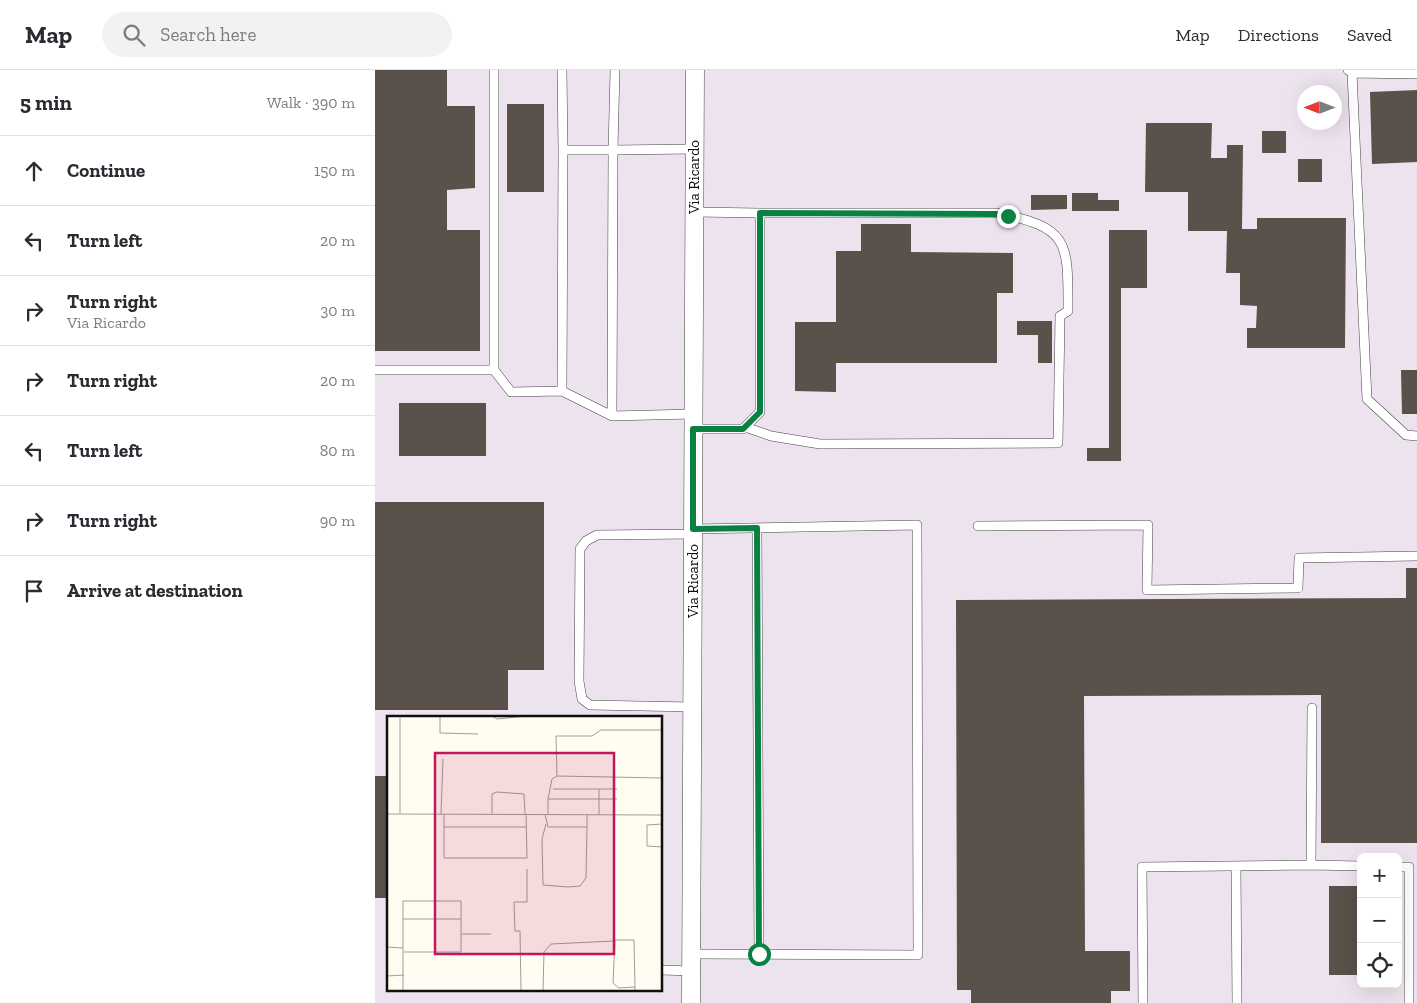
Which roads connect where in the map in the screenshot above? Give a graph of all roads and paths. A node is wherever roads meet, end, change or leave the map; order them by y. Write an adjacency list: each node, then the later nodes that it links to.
1 (494, 70): 13 (lane)
2 (563, 70): 8 (lane)
3 (615, 70): 9 (lane)
4 (695, 70): 7 (street, Via Ricardo)
5 (1350, 71): 6 (lane); 18 (lane)
6 (1417, 74)
7 (695, 149): 9 (lane); 10 (street, Via Ricardo)
8 (563, 150): 9 (lane); 14 (lane)
9 (613, 150): 15 (lane)
10 (694, 212): 11 (lane); 16 (street, Via Ricardo)
11 (760, 213): 17 (lane); 17 (lane)
12 (375, 370): 13 (lane)
13 (494, 370): 14 (lane)
14 (562, 391): 15 (lane)
15 (612, 416): 16 (lane)
16 (693, 422): 17 (lane); 21 (street, Via Ricardo)
17 (745, 427)
18 (1417, 436)
19 (978, 526): 22 (lane)
20 (757, 528): 21 (lane); 29 (lane); 29 (lane)
21 (693, 532): 23 (street, Via Ricardo); 23 (lane)
22 (1417, 556)
23 (693, 707): 30 (street, Via Ricardo)
24 (1312, 708): 25 (lane)
25 (1311, 865): 26 (lane); 27 (lane)
26 (1235, 866): 33 (lane); 34 (lane)
27 (1357, 866)
28 (1402, 867): 35 (lane)
29 (759, 954): 30 (lane)
30 (692, 962): 31 (lane); 32 (street, Via Ricardo)
31 (663, 969)
32 (691, 1003)
33 (1143, 1003)
34 (1237, 1003)
35 (1409, 1003)

